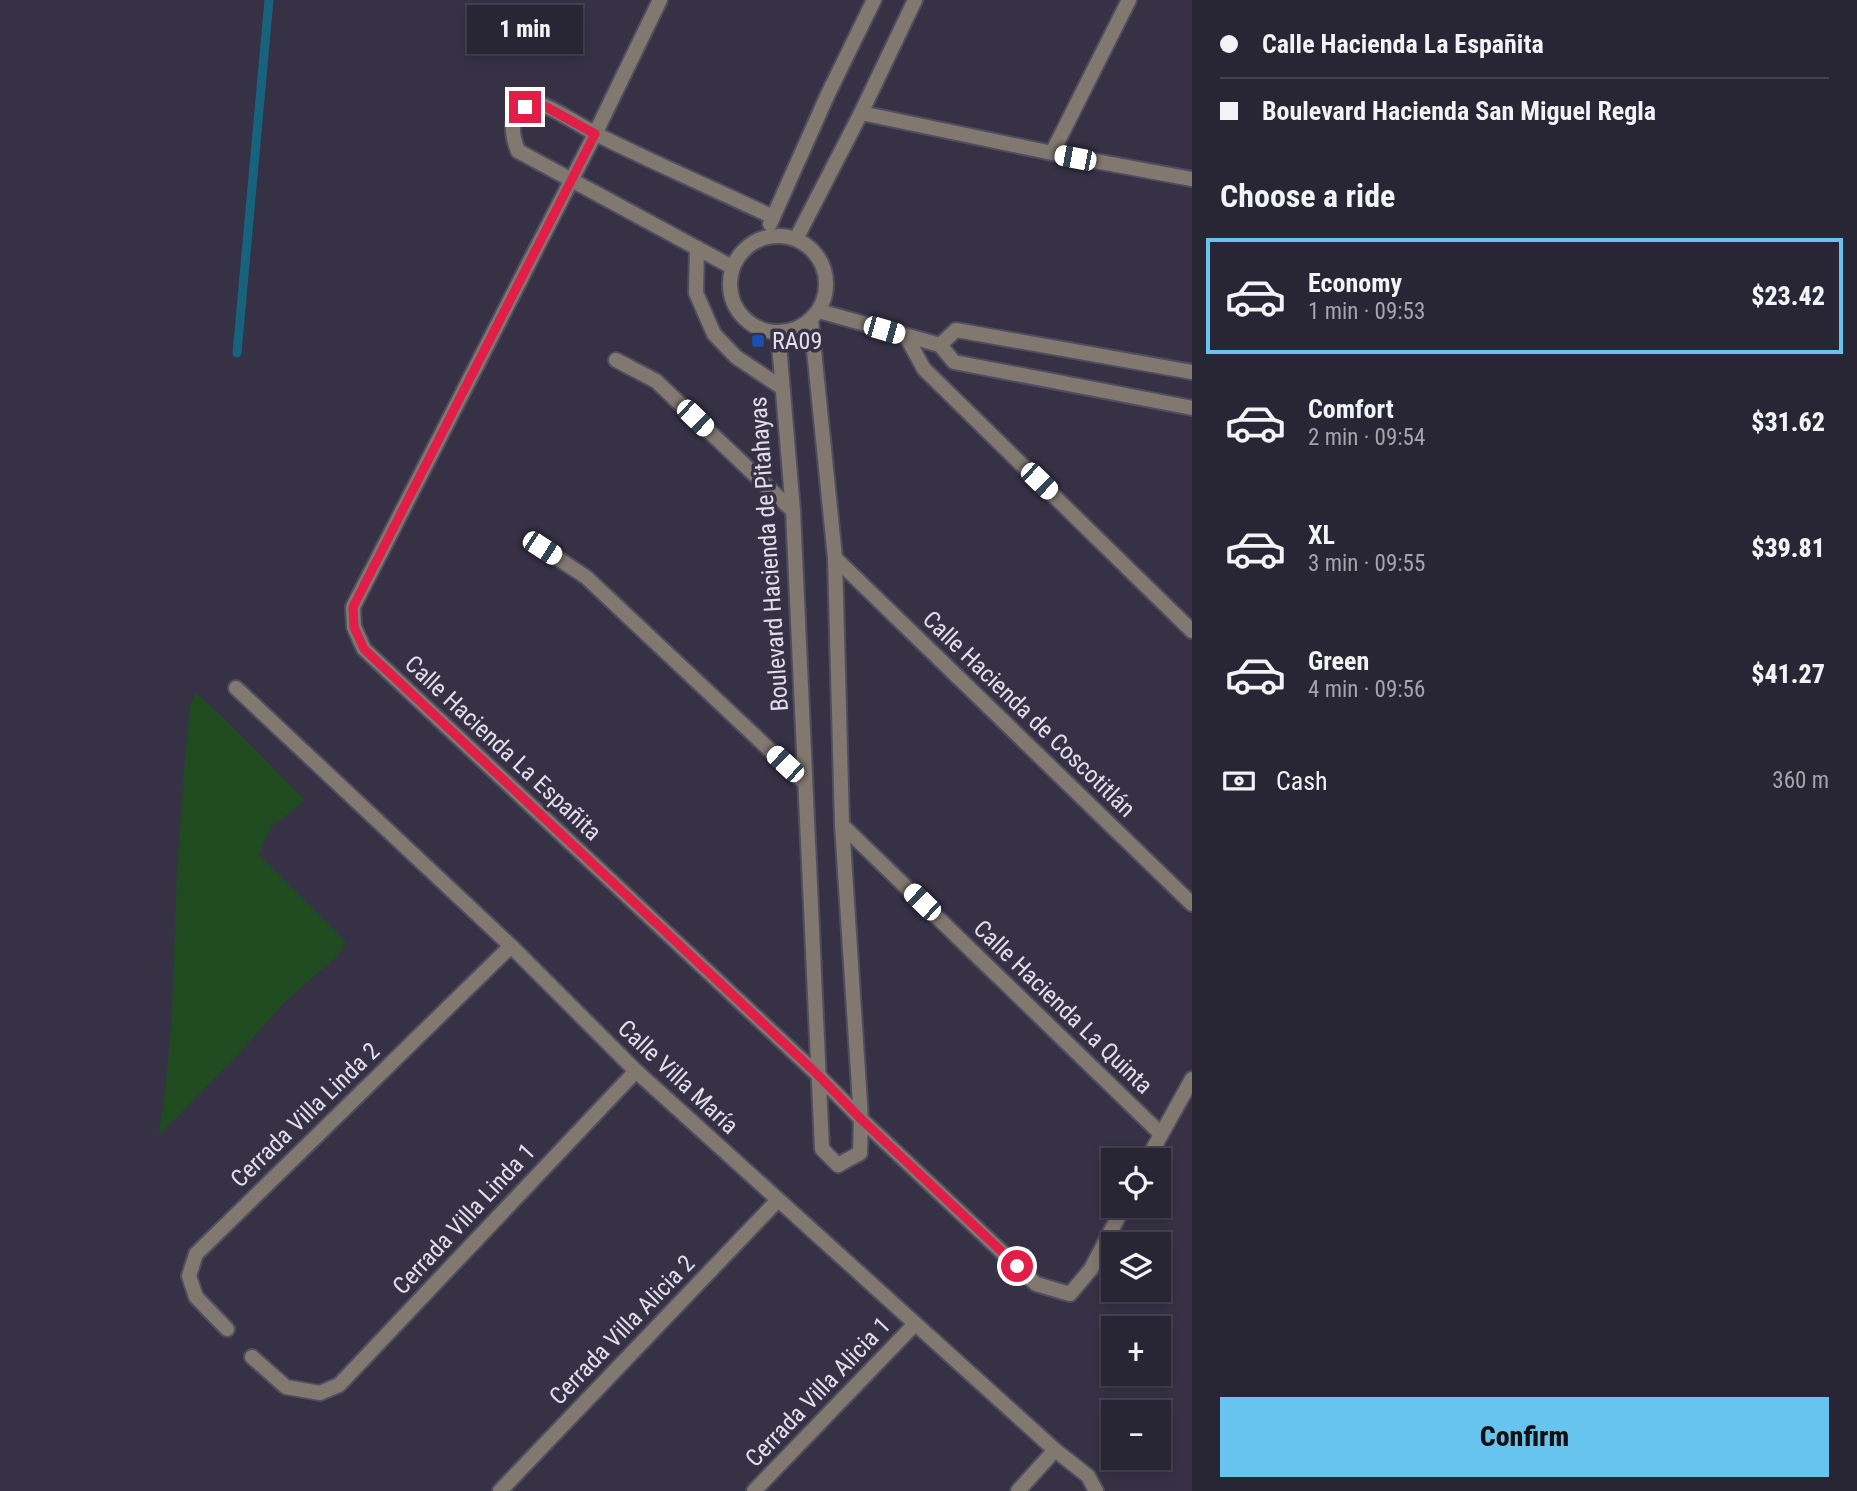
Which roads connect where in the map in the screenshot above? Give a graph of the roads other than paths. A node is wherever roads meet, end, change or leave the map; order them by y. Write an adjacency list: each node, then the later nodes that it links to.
1 (660, 0): 6 (street, Calle Hacienda La Españita)
2 (874, 0): 10 (street)
3 (915, 0): 5 (street)
4 (1129, 0): 7 (street)
5 (861, 113): 7 (street); 12 (street)
6 (595, 134): 9 (street, Calle Hacienda La Españita); 9 (street); 10 (street)
7 (1052, 153): 8 (street)
8 (1192, 179)
9 (571, 180): 13 (street); 33 (street, Calle Hacienda La Españita)
10 (773, 217): 11 (street)
11 (766, 237): 12 (street); 14 (street)
12 (796, 239): 15 (street)
13 (697, 248): 14 (street); 21 (street)
14 (732, 267): 16 (street)
15 (815, 315): 16 (street); 17 (street); 25 (street, Boulevard Hacienda de Pitahayas)
16 (778, 332): 21 (street, Boulevard Hacienda de Pitahayas)
17 (906, 336): 18 (street); 26 (street)
18 (940, 345): 20 (street); 22 (street)
19 (616, 360): 23 (street)
20 (1192, 372)
21 (781, 387): 23 (street, Boulevard Hacienda de Pitahayas)
22 (1192, 408)
23 (793, 511): 28 (street, Boulevard Hacienda de Pitahayas)
24 (542, 548): 28 (street)
25 (835, 558): 29 (street, Boulevard Hacienda de Pitahayas); 30 (street, Calle Hacienda de Coscotitlán)
26 (1192, 631)
27 (236, 688): 31 (street, Calle Villa María)
28 (805, 783): 33 (street, Boulevard Hacienda de Pitahayas)
29 (842, 825): 35 (street, Boulevard Hacienda de Pitahayas); 36 (street, Calle Hacienda La Quinta)
30 (1192, 904)
31 (511, 946): 32 (street, Calle Villa María); 41 (street, Cerrada Villa Linda 2)
32 (636, 1070): 38 (street, Calle Villa María); 42 (street, Cerrada Villa Linda 1)
33 (818, 1075): 35 (street, Calle Hacienda La Españita); 35 (street, Boulevard Hacienda de Pitahayas)
34 (1192, 1079): 36 (street)
35 (861, 1119): 39 (street, Calle Hacienda La Españita)
36 (1161, 1134): 37 (street)
37 (1153, 1148)
38 (778, 1200): 40 (street, Calle Villa María); 44 (street, Cerrada Villa Alicia 2)
39 (1118, 1218)
40 (915, 1324): 43 (street, Calle Villa María); 45 (street, Cerrada Villa Alicia 1)
41 (228, 1329)
42 (252, 1357)
43 (1055, 1450): 46 (street); 47 (street, Calle Villa María)
44 (499, 1491)
45 (754, 1491)
46 (1018, 1491)
47 (1096, 1491)

